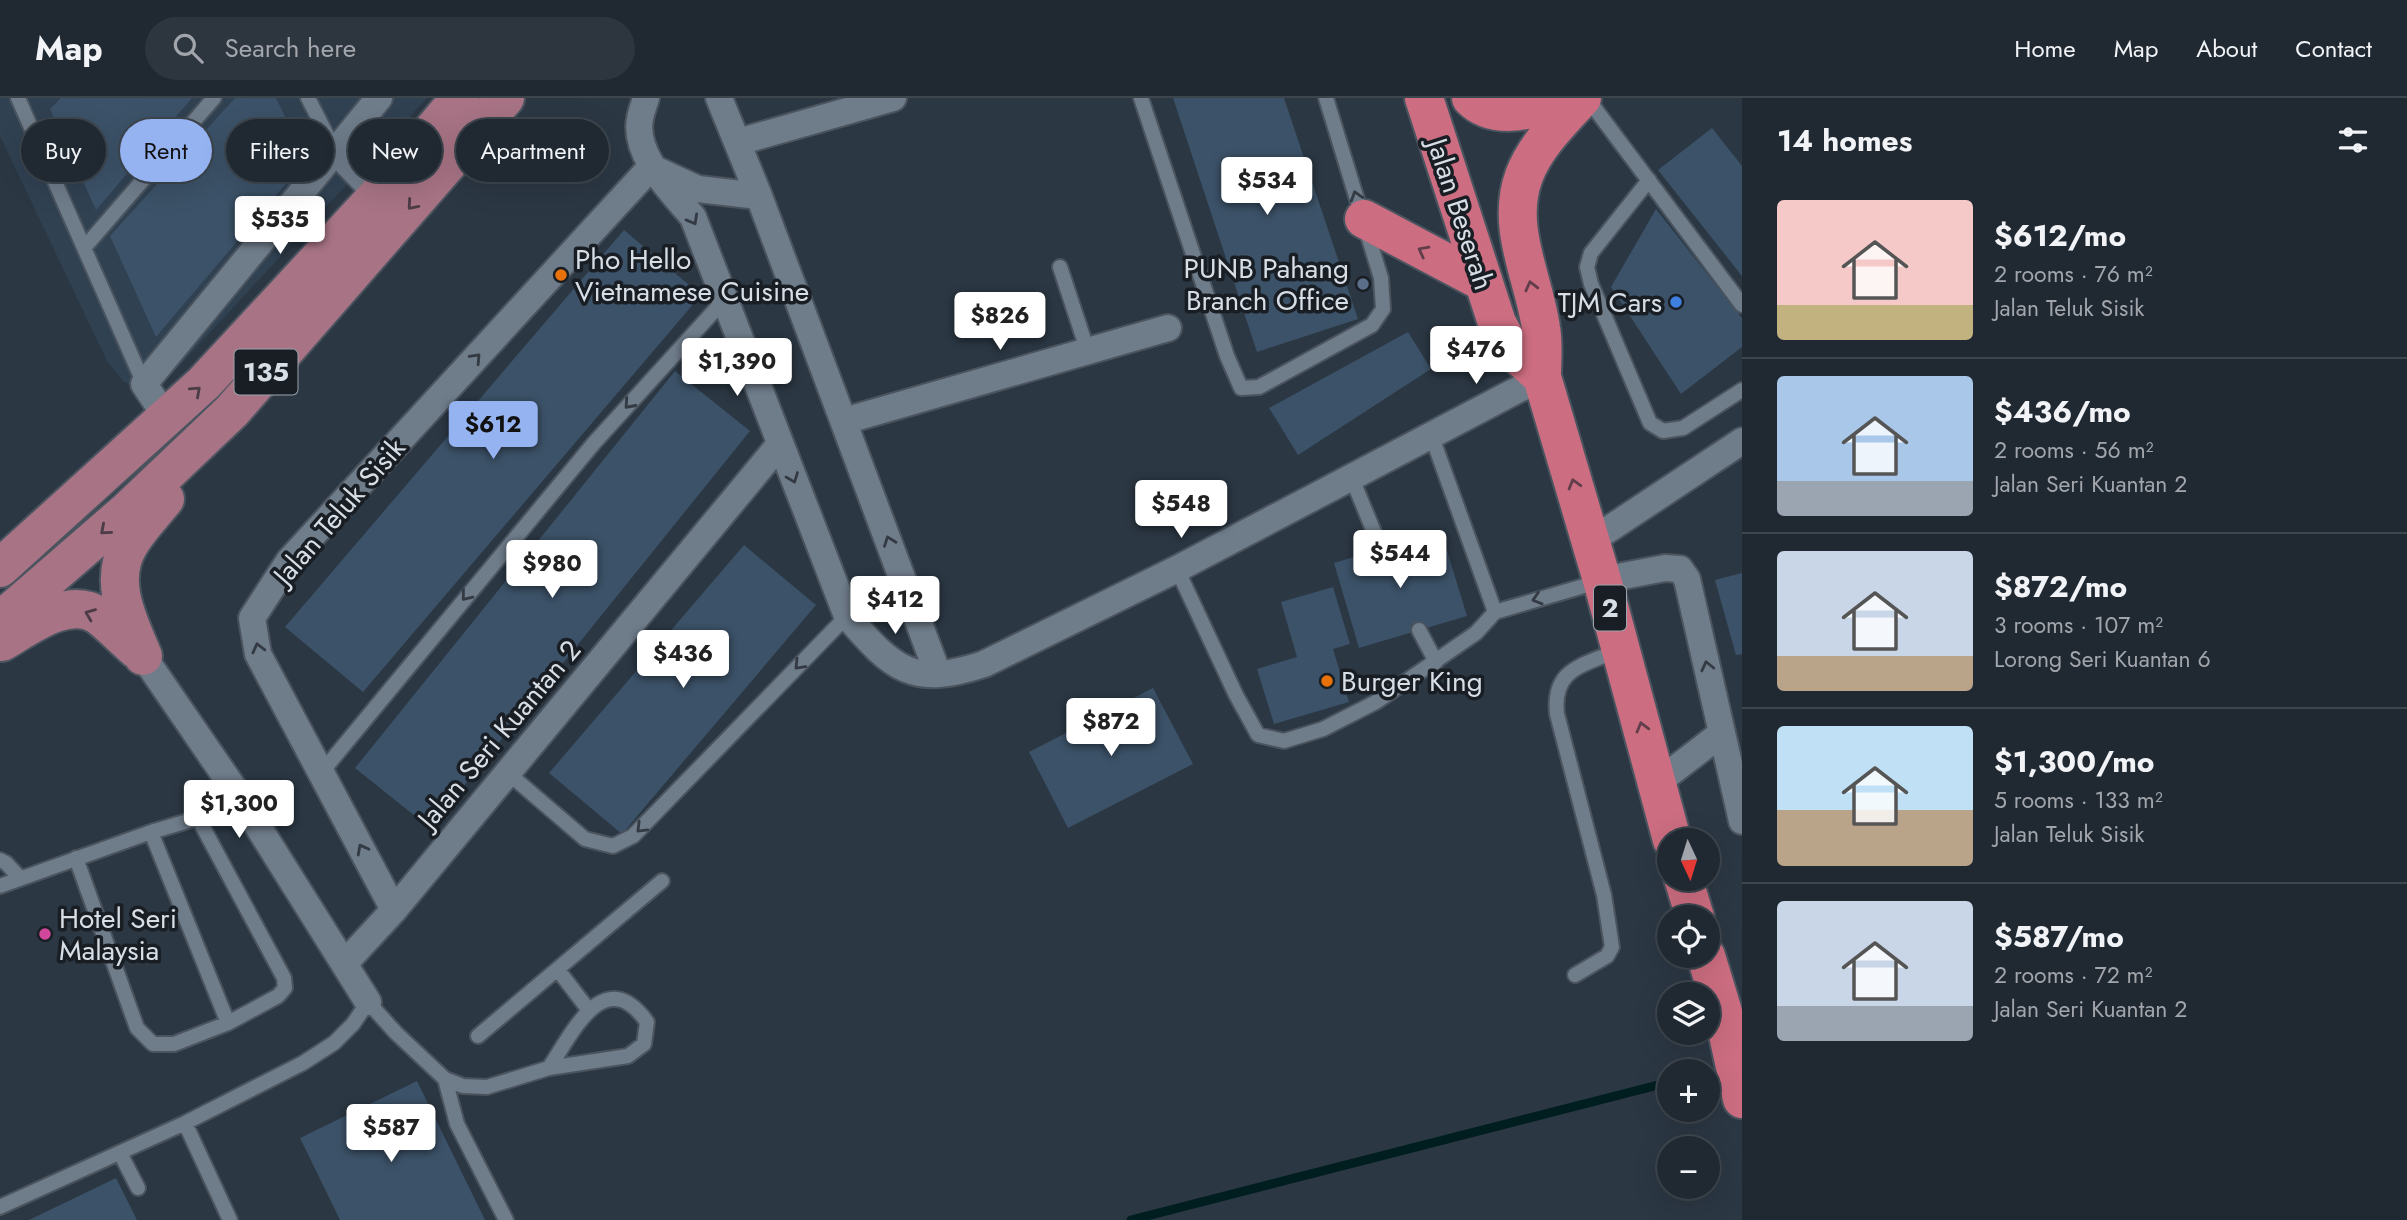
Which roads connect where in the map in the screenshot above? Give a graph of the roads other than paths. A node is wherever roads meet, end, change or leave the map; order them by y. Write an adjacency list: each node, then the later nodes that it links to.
1 (18, 98): 23 (lane)
2 (214, 98): 23 (lane)
3 (308, 98): 17 (lane)
4 (379, 98): 17 (street)
5 (460, 98): 20 (main road, 135)
6 (505, 98): 33 (main road, 135, one-way to 33)
7 (646, 98): 18 (street)
8 (719, 98): 16 (street)
9 (893, 98): 16 (street)
10 (1141, 98): 22 (lane)
11 (1326, 98): 22 (lane, one-way to 11)
12 (1424, 98): 25 (highway, Jalan Beserah)
13 (1471, 98): 14 (highway)
14 (1572, 98)
15 (1584, 98): 19 (lane); 30 (highway, 2, one-way to 15)
16 (738, 142): 21 (street)
17 (335, 151): 20 (street); 31 (street)
18 (651, 167): 21 (street); 26 (street, one-way to 26); 55 (street, Jalan Teluk Sisik, one-way to 18)
19 (1649, 180): 27 (lane); 32 (lane)
20 (378, 195): 34 (main road, 135, one-way to 20)
21 (759, 196): 35 (street)
22 (1364, 219): 25 (highway, one-way to 22)
23 (84, 248): 31 (lane)
24 (1060, 267): 29 (lane)
25 (1483, 282): 30 (highway, Jalan Beserah)
26 (725, 299): 38 (street); 55 (lane, one-way to 55)
27 (1742, 305)
28 (1168, 328): 29 (street)
29 (1088, 352): 35 (street)
30 (1542, 377): 36 (street); 40 (highway, 2, one-way to 30)
31 (144, 384): 34 (street)
32 (1742, 390)
33 (232, 411): 47 (main road, 135, one-way to 47); 51 (main road)
34 (166, 417): 42 (main road, 135)
35 (844, 421): 53 (street, one-way to 35)
36 (1432, 437): 39 (street); 45 (lane)
37 (1742, 441): 40 (street)
38 (780, 444): 46 (street, one-way to 46); 56 (street, Jalan Seri Kuantan 2)
39 (1351, 476): 41 (lane); 43 (street)
40 (1591, 541): 44 (highway, 2)
41 (1381, 549)
42 (0, 567)
43 (1177, 569): 52 (lane); 53 (street)
44 (1602, 580): 45 (lane, one-way to 45); 50 (highway, 2); 54 (street, one-way to 44)
45 (1495, 612): 52 (lane)
46 (847, 616): 53 (street); 56 (lane, one-way to 56)
47 (0, 621)
48 (1419, 630): 52 (lane)
49 (0, 643): 51 (main road, one-way to 49)
50 (1621, 649): 58 (highway, 2, one-way to 50); 73 (lane)
51 (143, 656): 59 (street)
52 (1436, 662)
53 (938, 674)
54 (1722, 733): 57 (street); 58 (street)
55 (321, 773): 69 (street, Jalan Teluk Sisik, one-way to 55)
56 (508, 773): 69 (street, Jalan Seri Kuantan 2)
57 (1737, 773): 61 (street)
58 (1657, 783): 62 (highway, 2)
59 (239, 796): 60 (lane); 70 (street)
60 (198, 818): 63 (lane); 76 (lane)
61 (1742, 821)
62 (1669, 828)
63 (151, 832): 64 (lane); 76 (lane)
64 (76, 858): 66 (lane); 76 (lane)
65 (0, 860): 66 (lane)
66 (20, 878): 68 (lane)
67 (662, 881): 72 (lane)
68 (0, 886)
69 (394, 910): 70 (street, Jalan Seri Kuantan 2)
70 (344, 964): 74 (street)
71 (1711, 968): 77 (highway)
72 (558, 970): 75 (lane); 78 (lane)
73 (1575, 975)
74 (368, 1002): 80 (lane); 82 (lane)
75 (588, 1009): 79 (lane); 79 (lane)
76 (228, 1023)
77 (1733, 1026): 81 (highway)
78 (478, 1036)
79 (549, 1068): 80 (lane)
80 (444, 1079): 87 (lane)
81 (1742, 1099)
82 (185, 1123): 83 (lane); 86 (lane)
83 (120, 1153): 84 (lane); 85 (lane)
84 (138, 1188)
85 (0, 1208)
86 (230, 1220)
87 (506, 1220)

